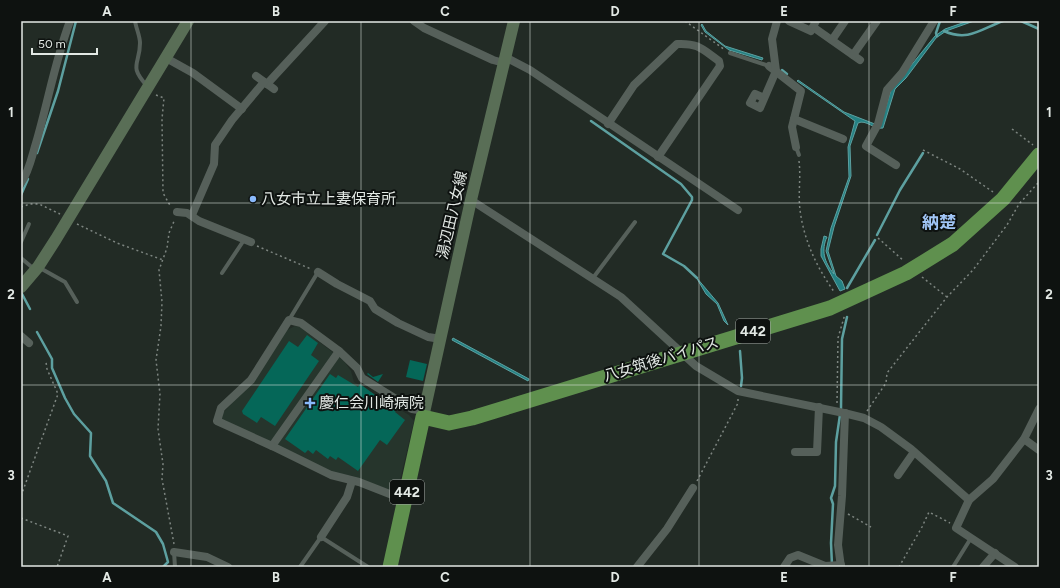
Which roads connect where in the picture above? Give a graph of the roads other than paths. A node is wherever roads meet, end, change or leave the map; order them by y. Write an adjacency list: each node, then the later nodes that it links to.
1 (70, 21): 30 (street)
2 (135, 21): 20 (lane)
3 (188, 21): 15 (main road)
4 (325, 21): 19 (street)
5 (414, 21): 16 (street)
6 (514, 21): 16 (main road, 湯辺田八女線)
7 (777, 21): 17 (street)
8 (789, 21): 12 (street)
9 (845, 21): 13 (street)
10 (934, 21): 29 (street)
11 (879, 23): 13 (street)
12 (814, 24): 13 (street)
13 (832, 40)
14 (730, 53): 17 (lane)
15 (166, 58): 20 (main road); 22 (street)
16 (505, 60): 24 (street); 31 (main road, 湯辺田八女線)
17 (773, 69): 21 (street); 23 (street)
18 (256, 76): 19 (street)
19 (269, 85): 22 (street)
20 (148, 90): 40 (main road)
21 (764, 98)
22 (242, 109): 34 (street)
23 (794, 119): 25 (street); 27 (street)
24 (608, 124): 28 (street); 28 (street)
25 (843, 139)
26 (1037, 150): 51 (highway, 八女筑後バイパス / 442)
27 (797, 151)
28 (658, 157): 32 (street)
29 (896, 165)
30 (21, 183)
31 (471, 200): 43 (street); 48 (main road, 湯辺田八女線)
32 (738, 210)
33 (177, 212): 34 (street)
34 (192, 215): 37 (street)
35 (635, 222): 43 (lane)
36 (29, 224): 38 (lane)
37 (247, 241): 42 (lane)
38 (21, 242)
39 (21, 258): 40 (lane)
40 (37, 269): 44 (main road); 45 (lane)
41 (318, 272): 46 (lane); 48 (street)
42 (222, 273)
43 (594, 278): 51 (street)
44 (21, 287)
45 (77, 302)
46 (289, 320): 50 (street); 58 (street)
47 (21, 336): 49 (street)
48 (441, 339): 55 (main road, 湯辺田八女線)
49 (29, 343)
50 (339, 350): 55 (street); 58 (street)
51 (680, 354): 52 (street); 55 (highway, 八女筑後バイパス / 442)
52 (819, 407): 54 (street); 60 (street)
53 (1039, 409): 56 (street)
54 (841, 412): 61 (street); 71 (street)
55 (424, 414): 65 (highway, 442)
56 (1038, 419): 57 (street)
57 (1024, 439): 59 (street); 66 (street)
58 (272, 446): 63 (street)
59 (1039, 450)
60 (795, 452)
61 (914, 452): 62 (street); 66 (street)
62 (898, 475)
63 (352, 481): 65 (street); 67 (street)
64 (693, 488): 77 (street)
65 (405, 500): 76 (highway, 442)
66 (969, 500): 68 (street)
67 (321, 538): 74 (lane); 75 (lane)
68 (971, 538): 70 (street); 79 (lane)
69 (174, 552): 72 (lane); 73 (street)
70 (995, 553): 80 (street); 81 (street)
71 (841, 566): 78 (street)
72 (175, 567)
73 (228, 567)
74 (300, 567)
75 (368, 567)
76 (390, 567)
77 (637, 567)
78 (784, 567)
79 (953, 567)
80 (983, 567)
81 (1015, 567)

